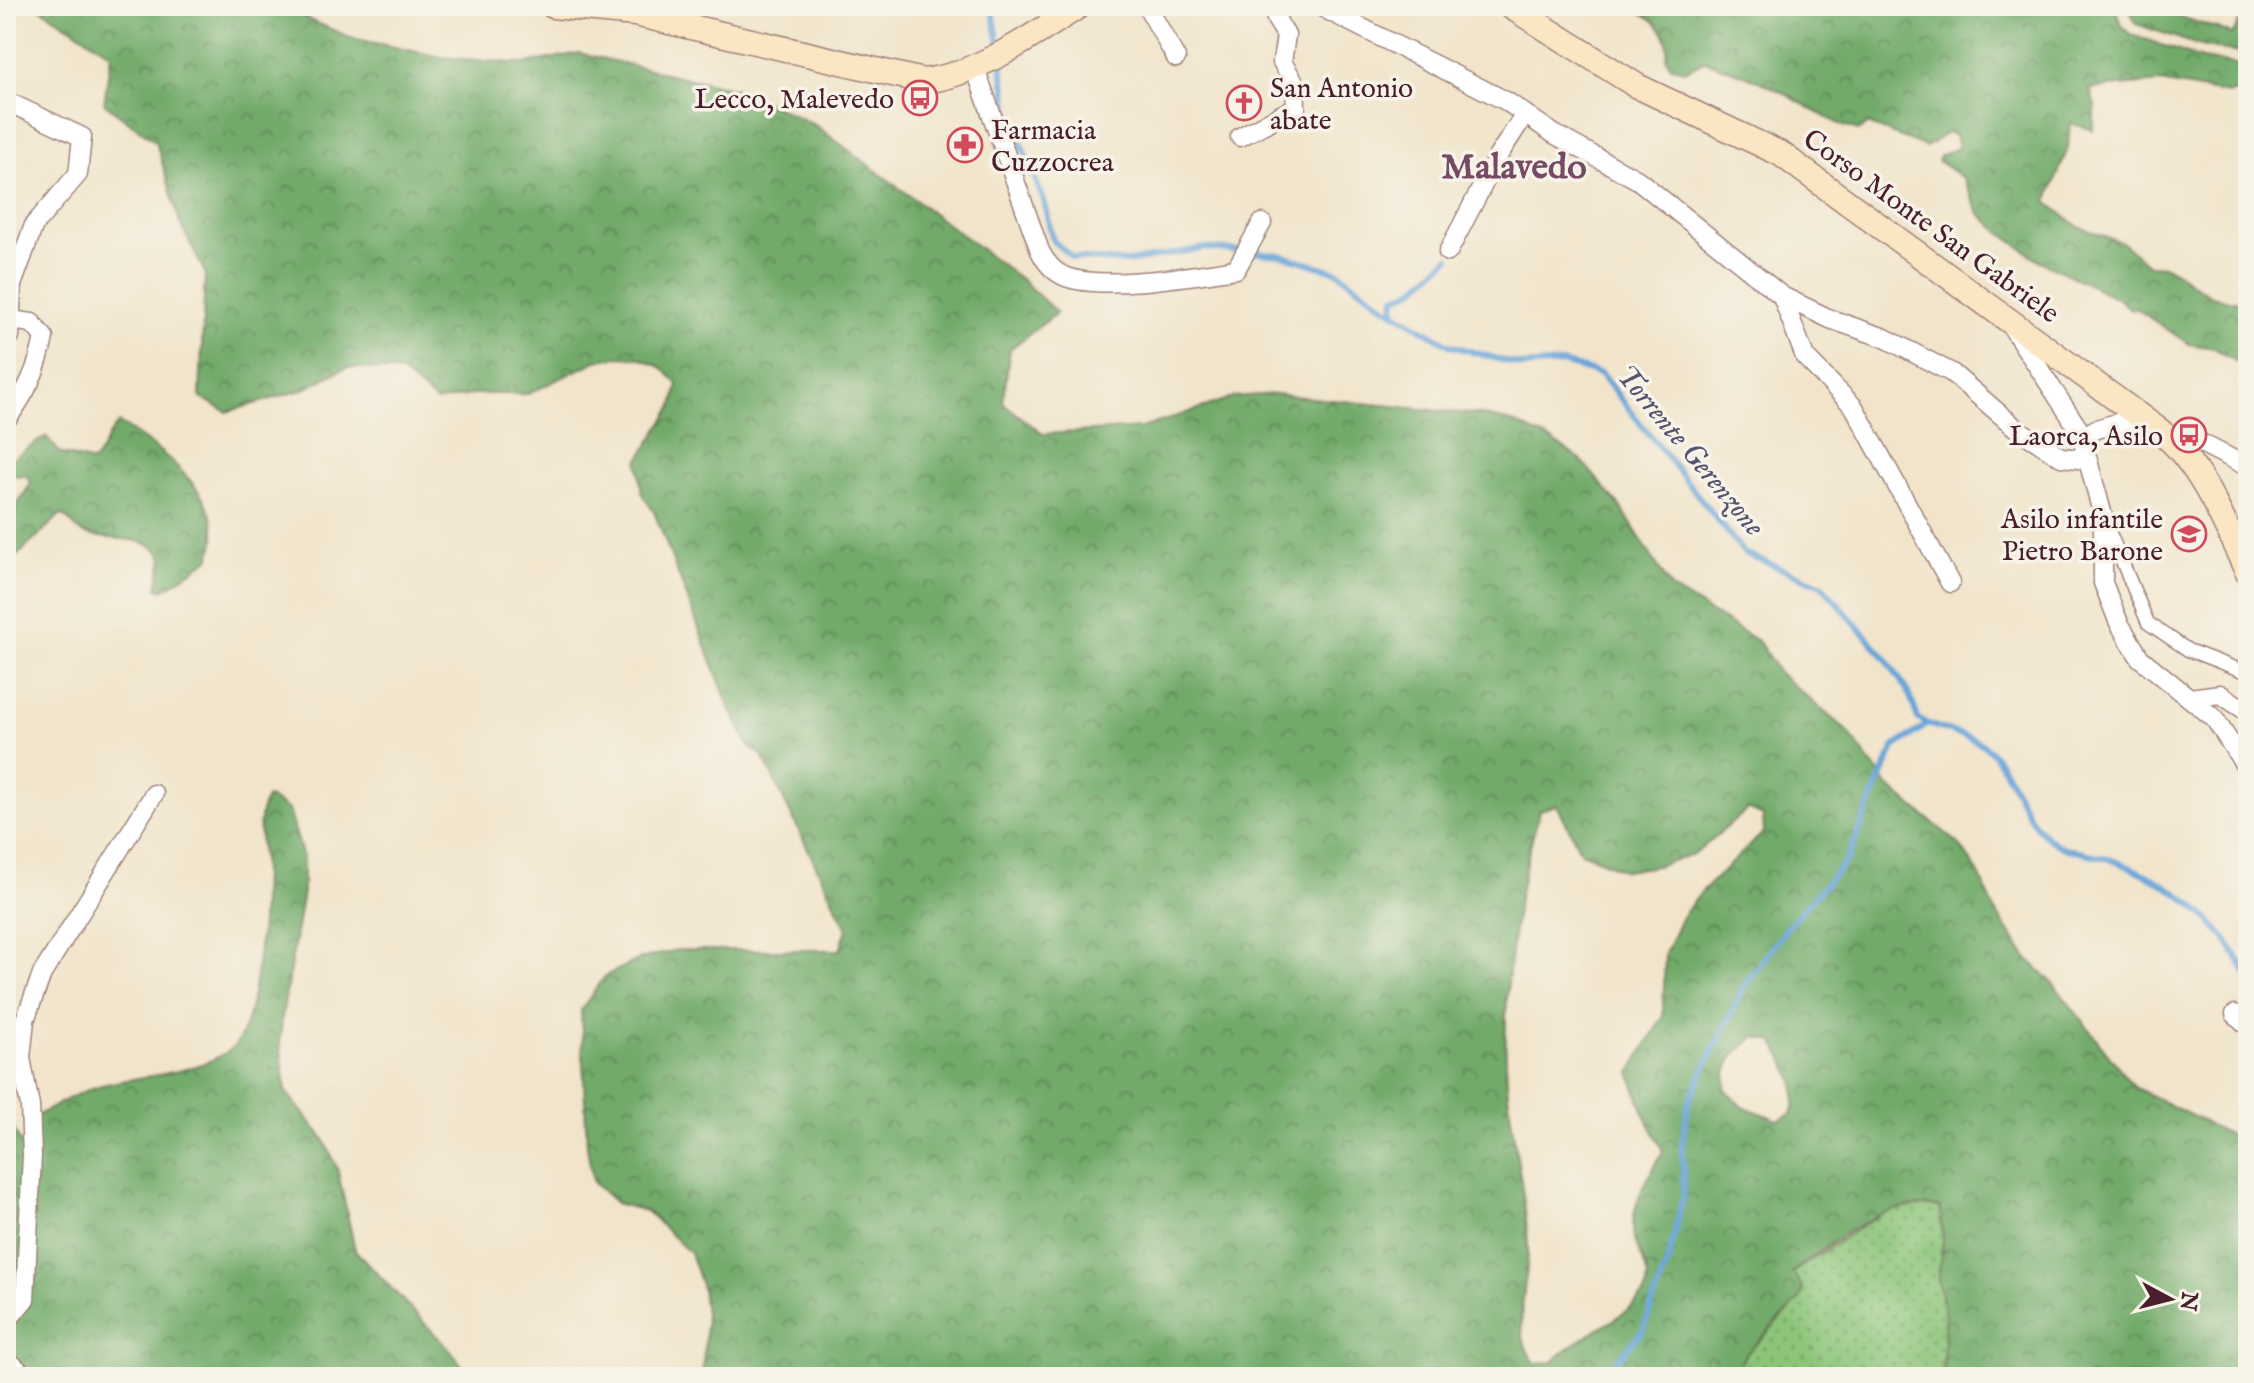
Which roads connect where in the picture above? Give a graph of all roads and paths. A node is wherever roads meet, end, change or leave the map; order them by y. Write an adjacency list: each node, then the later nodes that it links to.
1 (553, 6): 8 (main road)
2 (1079, 6): 8 (main road)
3 (1280, 6): 11 (street)
4 (1319, 6): 10 (street)
5 (1510, 6): 15 (main road, Corso Monte San Gabriele)
6 (1149, 7): 7 (street)
7 (1176, 58)
8 (974, 65): 12 (street)
9 (6, 101): 16 (street)
10 (1525, 114): 13 (street); 14 (street)
11 (1240, 137)
12 (1258, 230)
13 (1448, 252)
14 (1782, 296): 22 (street); 26 (street)
15 (2003, 313): 18 (main road, Corso Monte San Gabriele); 20 (street)
16 (11, 320): 17 (street); 19 (street)
17 (6, 342)
18 (2142, 416): 20 (street); 21 (main road, Corso Monte San Gabriele)
19 (6, 420)
20 (2082, 437): 22 (street)
21 (2178, 448): 23 (street); 25 (main road, Corso Monte San Gabriele)
22 (2087, 460): 24 (street)
23 (2248, 467)
24 (2103, 516): 27 (street); 28 (street)
25 (2248, 573)
26 (1950, 583)
27 (2248, 673)
28 (2190, 698): 29 (street); 30 (street)
29 (2248, 712)
30 (2248, 770)
31 (154, 794): 32 (street)
32 (6, 1322)
33 (6, 1366): 34 (street)
34 (26, 1377)

